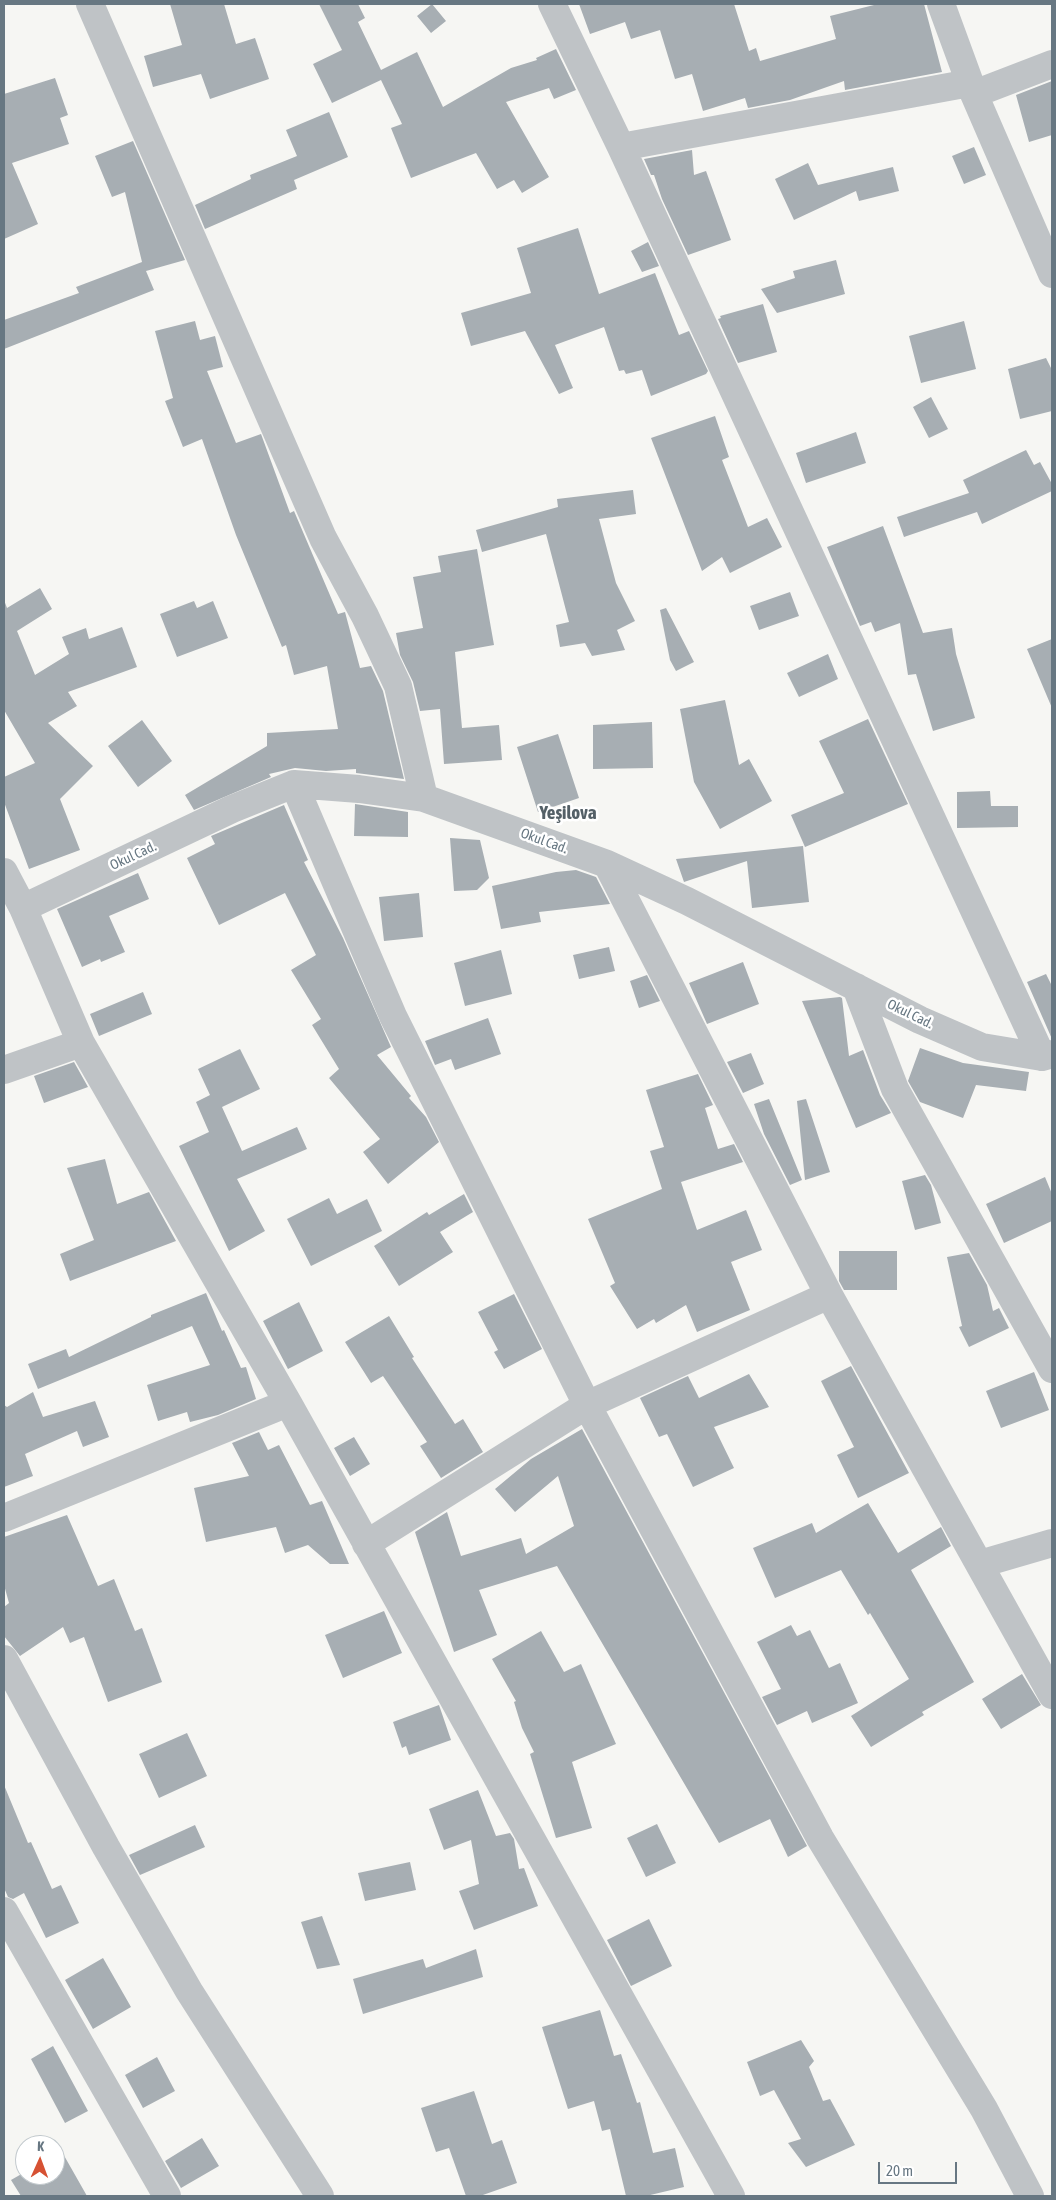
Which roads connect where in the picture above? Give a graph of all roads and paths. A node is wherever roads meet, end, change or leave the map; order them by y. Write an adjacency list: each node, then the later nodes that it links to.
1 (90, 4): 9 (street)
2 (552, 4): 6 (street)
3 (941, 4): 5 (street)
4 (1052, 64): 5 (street)
5 (972, 89): 6 (street); 7 (street)
6 (621, 147): 15 (street)
7 (1052, 274)
8 (294, 784): 9 (street, Okul Cad.); 12 (street, Okul Cad.); 20 (street)
9 (424, 798): 10 (street, Okul Cad.)
10 (607, 864): 13 (street, Okul Cad.); 17 (street)
11 (4, 872): 12 (street)
12 (23, 908): 14 (street)
13 (856, 988): 15 (street, Okul Cad.); 18 (street)
14 (81, 1043): 16 (street); 19 (street)
15 (1047, 1056)
16 (4, 1070)
17 (828, 1295): 20 (street); 24 (street)
18 (1052, 1369)
19 (288, 1403): 21 (street); 23 (street)
20 (587, 1405): 23 (street); 31 (street)
21 (4, 1518)
22 (1052, 1543): 24 (street)
23 (366, 1544): 30 (street)
24 (980, 1564): 26 (street)
25 (4, 1659): 29 (street)
26 (1052, 1695)
27 (4, 1910): 28 (street)
28 (167, 2196)
29 (320, 2196)
30 (731, 2196)
31 (1030, 2196)

